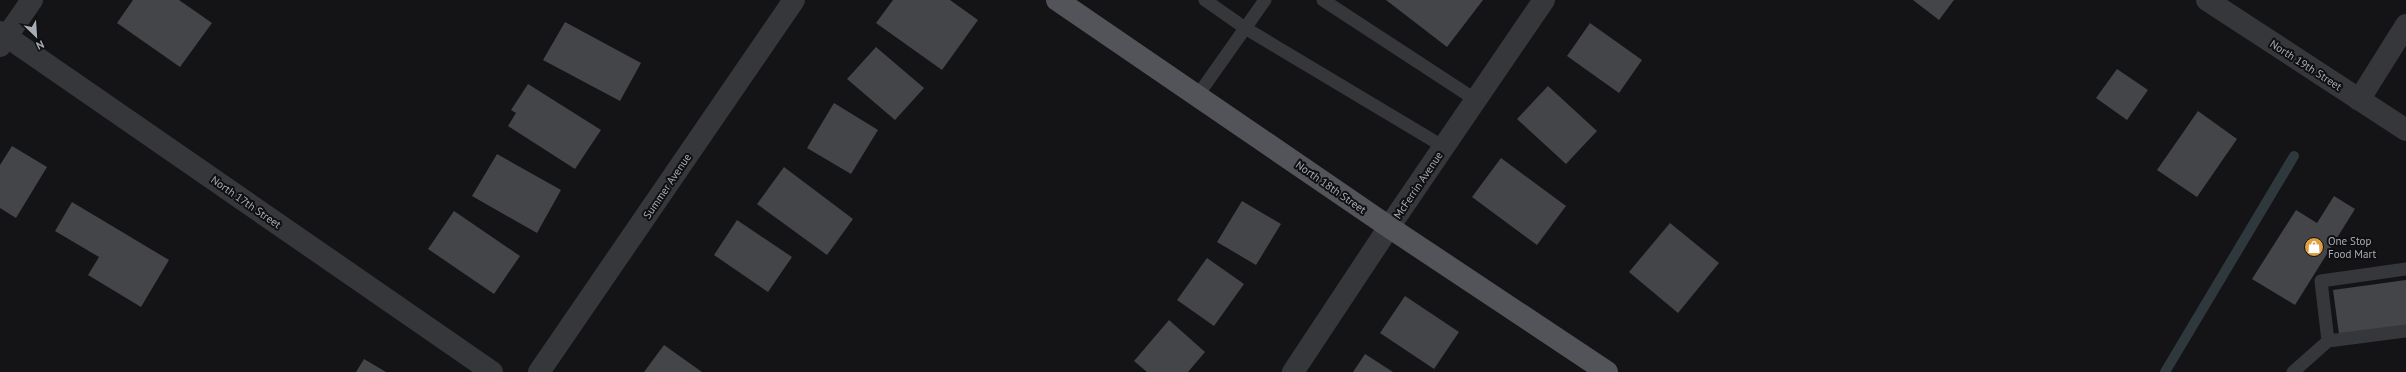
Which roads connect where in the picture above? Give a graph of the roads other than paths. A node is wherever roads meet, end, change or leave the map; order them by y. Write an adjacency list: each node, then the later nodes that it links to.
1 (32, 0): 11 (street)
2 (794, 0): 22 (street, Summer Avenue)
3 (1057, 0): 12 (main road, North 18th Street)
4 (1205, 0): 10 (lane)
5 (1265, 0): 10 (lane)
6 (1323, 0): 13 (lane)
7 (1544, 0): 13 (street, McFerrin Avenue)
8 (2207, 0): 14 (street, North 19th Street)
9 (2406, 26): 14 (street)
10 (1245, 28): 12 (lane); 16 (lane)
11 (2, 38): 21 (street, North 17th Street)
12 (1198, 95): 17 (main road, North 18th Street)
13 (1476, 100): 16 (street, McFerrin Avenue)
14 (2359, 100): 15 (street, North 19th Street)
15 (2406, 130)
16 (1444, 147): 17 (street, McFerrin Avenue)
17 (1389, 228): 23 (street, McFerrin Avenue); 24 (main road, North 18th Street)
18 (2406, 269): 20 (lane)
19 (2406, 331): 20 (lane)
20 (2328, 342): 25 (lane)
21 (492, 372)
22 (539, 372)
23 (1293, 372)
24 (1607, 372)
25 (2293, 372)

